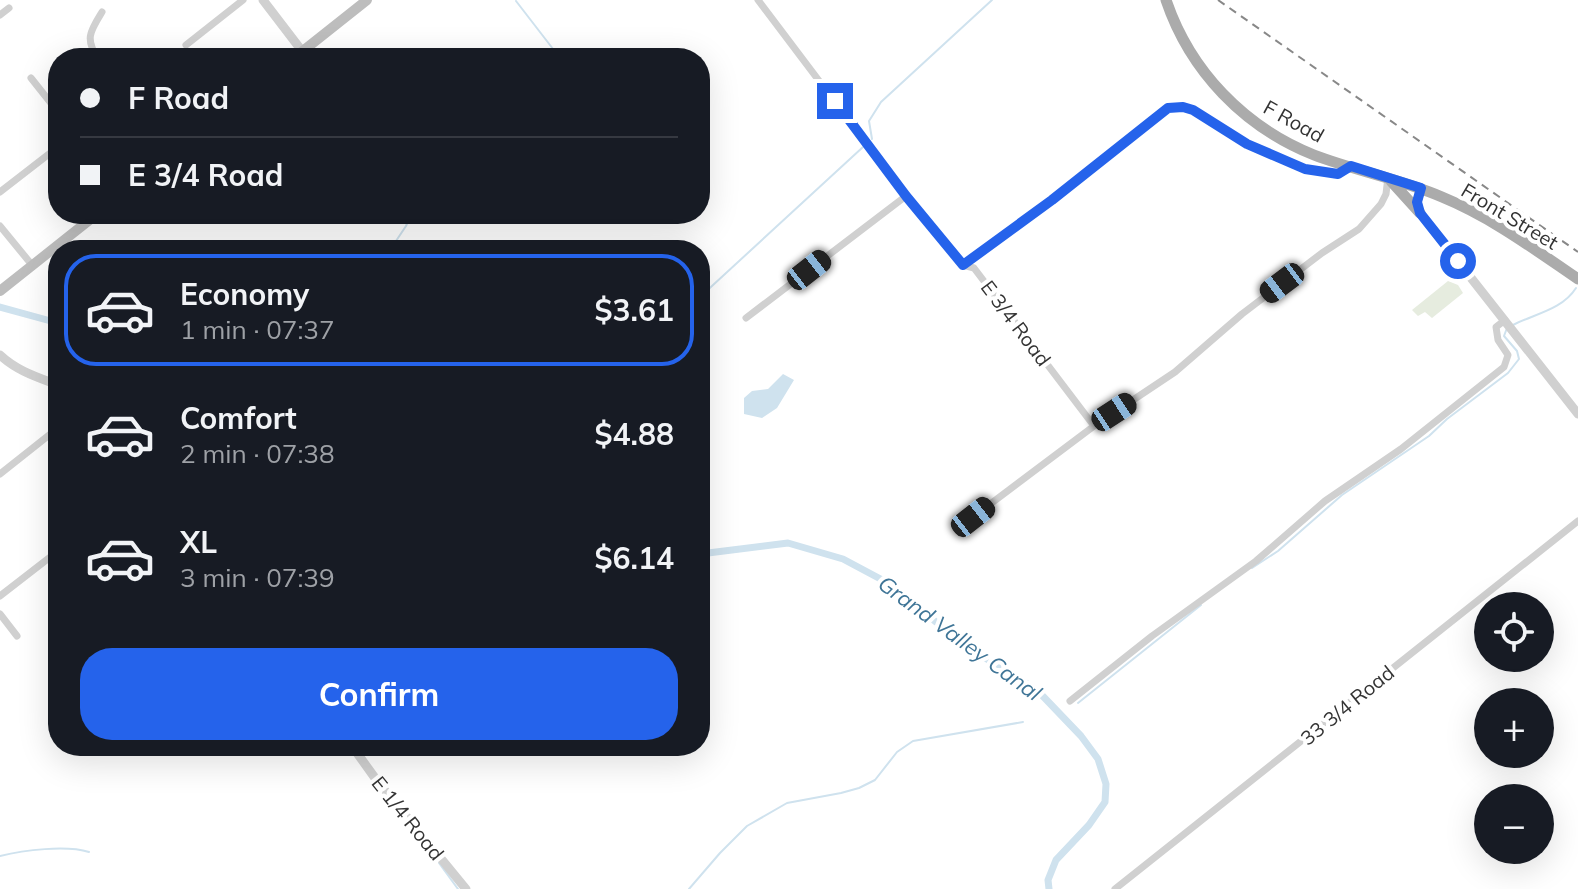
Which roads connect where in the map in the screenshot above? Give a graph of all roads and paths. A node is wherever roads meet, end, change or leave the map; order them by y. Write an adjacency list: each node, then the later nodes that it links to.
1 (243, 0): 9 (street)
2 (263, 0): 11 (street)
3 (367, 0): 12 (main road)
4 (758, 0): 20 (street, E 3/4 Road)
5 (1166, 0): 16 (main road, F Road)
6 (9, 8): 8 (street)
7 (102, 12): 10 (street)
8 (0, 15)
9 (186, 45)
10 (92, 48)
11 (294, 48)
12 (306, 48)
13 (31, 78): 14 (street)
14 (48, 99)
15 (48, 155): 19 (street)
16 (1351, 166): 17 (main road, F Road); 27 (street)
17 (1388, 177): 18 (main road, F Road); 21 (main road); 35 (street)
18 (1421, 188): 21 (street); 28 (main road, Front Street)
19 (0, 192)
20 (906, 196): 27 (street, E 3/4 Road); 30 (street)
21 (1420, 213): 31 (street)
22 (84, 224): 24 (main road)
23 (0, 226): 26 (street)
24 (64, 240)
25 (48, 252): 26 (main road)
26 (32, 265): 29 (main road)
27 (963, 265): 35 (street, E 3/4 Road)
28 (1578, 279)
29 (0, 291)
30 (746, 318)
31 (1505, 320): 34 (street); 44 (street)
32 (0, 355): 33 (street)
33 (48, 382)
34 (1578, 414)
35 (1094, 426): 38 (street)
36 (48, 436): 37 (street)
37 (0, 474)
38 (973, 517)
39 (1578, 521): 47 (street, 33 3/4 Road)
40 (48, 559): 41 (street)
41 (0, 596)
42 (0, 614): 43 (street)
43 (17, 636)
44 (1070, 701)
45 (359, 756): 46 (street, E 1/4 Road)
46 (466, 889)
47 (1115, 889)

